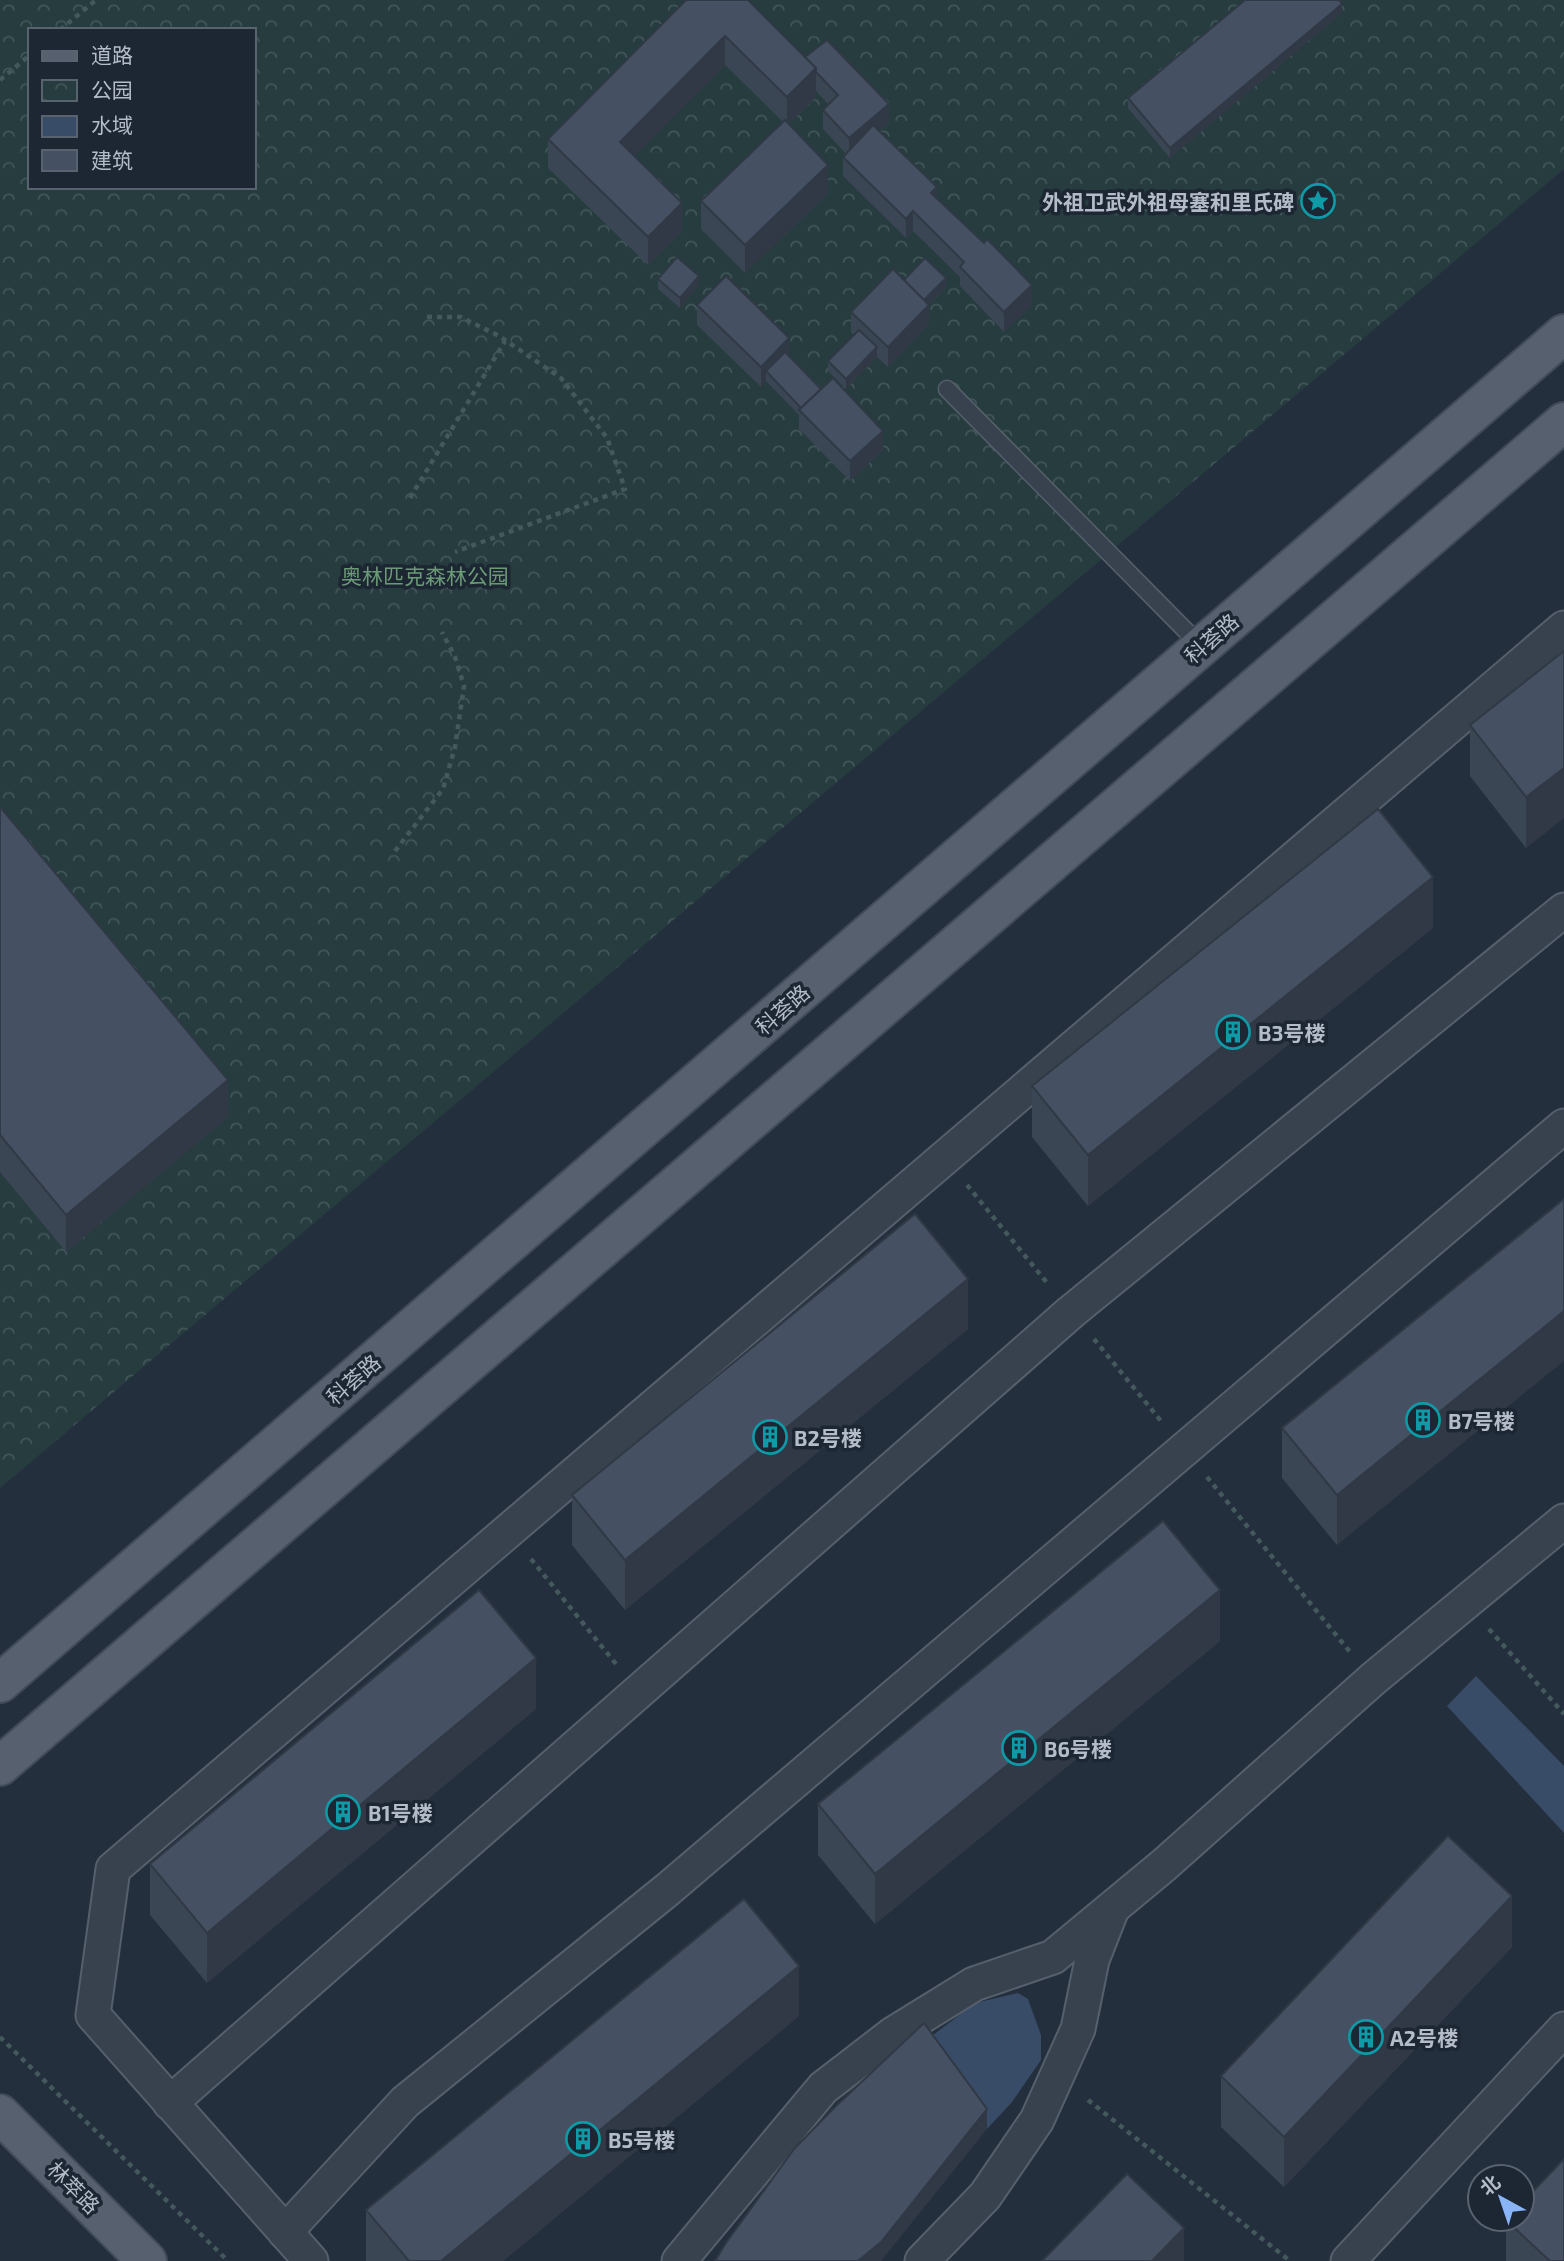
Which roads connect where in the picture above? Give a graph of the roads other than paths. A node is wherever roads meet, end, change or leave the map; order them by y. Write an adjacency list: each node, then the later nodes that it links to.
1 (1564, 334): 5 (main road, 科荟路)
2 (947, 389): 5 (lane)
3 (1564, 422): 10 (main road)
4 (1564, 628): 13 (street)
5 (1202, 647): 9 (main road, 科荟路)
6 (1564, 910): 13 (street)
7 (1564, 1126): 15 (street)
8 (1564, 1521): 11 (street)
9 (0, 1684)
10 (0, 1766)
11 (1112, 1907): 18 (street); 19 (street)
12 (1564, 2029): 20 (street)
13 (170, 2103): 15 (street)
14 (0, 2114): 16 (main road, 林萃路)
15 (285, 2232): 17 (street)
16 (147, 2261)
17 (310, 2261)
18 (679, 2261)
19 (922, 2261)
20 (1348, 2261)

